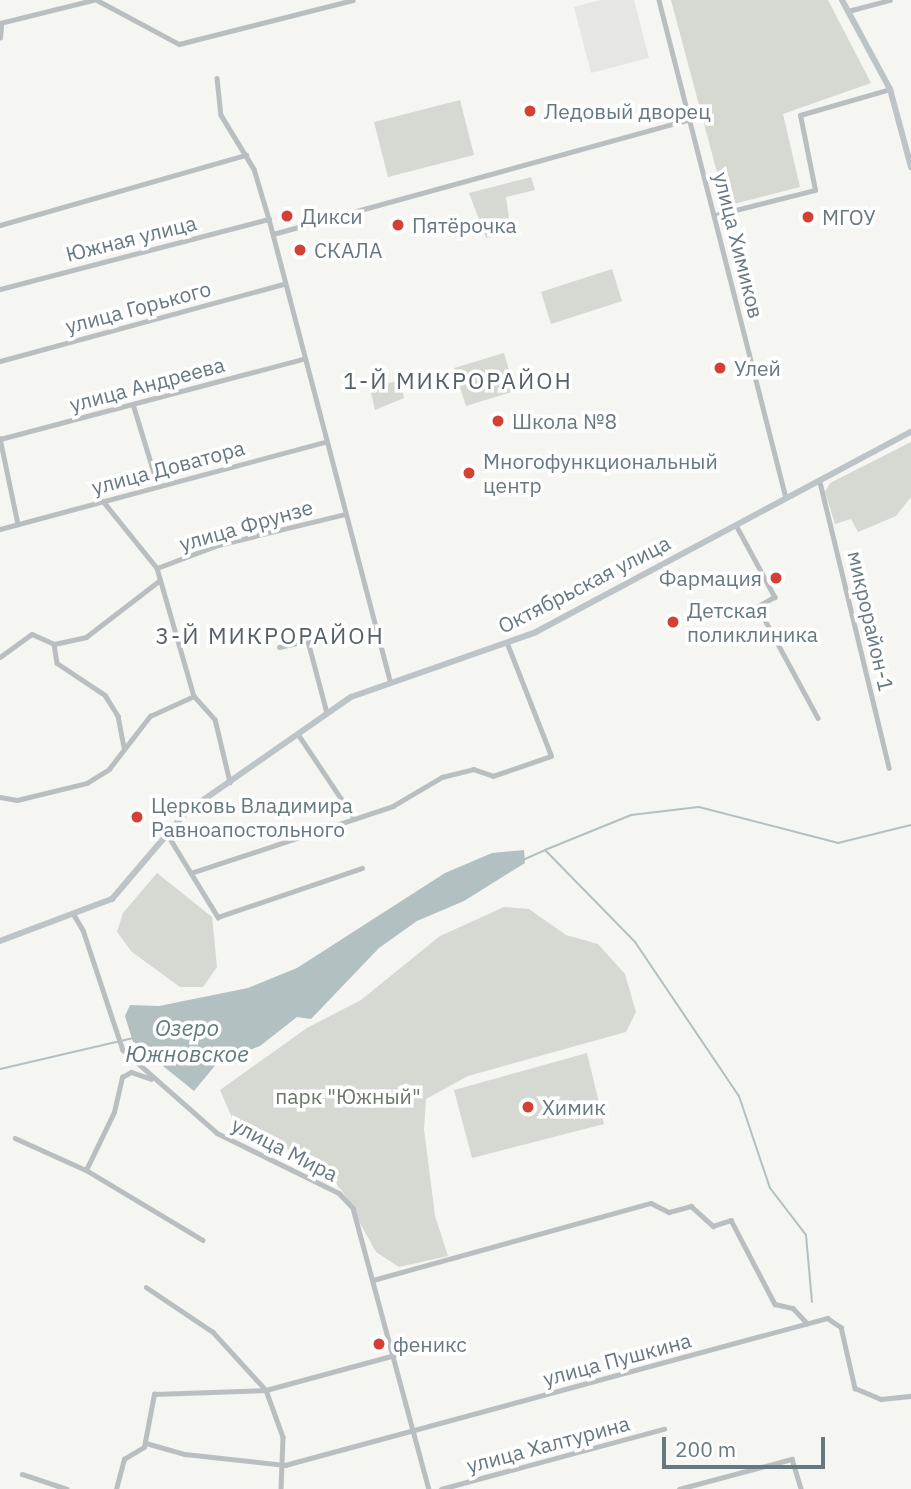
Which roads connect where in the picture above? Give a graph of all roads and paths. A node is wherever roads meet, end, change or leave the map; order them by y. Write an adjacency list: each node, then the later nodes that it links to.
1 (95, 0): 2 (street); 7 (street)
2 (353, 0)
3 (659, 0): 11 (street, улица Химиков)
4 (842, 0): 6 (main road)
5 (890, 0): 6 (street)
6 (848, 11): 10 (main road)
7 (0, 24): 8 (street)
8 (0, 38)
9 (218, 78): 12 (street)
10 (890, 89): 13 (main road); 14 (street)
11 (691, 119): 14 (street, улица Химиков); 17 (street)
12 (246, 155): 15 (street); 16 (street)
13 (911, 167)
14 (716, 215): 28 (street, улица Химиков)
15 (270, 219): 17 (street); 19 (street, Южная улица)
16 (0, 225)
17 (272, 234): 18 (street)
18 (284, 284): 20 (street); 21 (street, улица Горького)
19 (0, 289)
20 (303, 359): 22 (street, улица Андреева); 25 (street)
21 (0, 361)
22 (133, 404): 24 (street, улица Андреева); 27 (street)
23 (911, 432): 26 (main road, Октябрьская улица)
24 (0, 438): 31 (street)
25 (325, 442): 27 (street, улица Доватора); 30 (street)
26 (820, 482): 28 (main road, Октябрьская улица); 47 (street, микрорайон-1)
27 (158, 486): 29 (street, улица Доватора)
28 (786, 498): 32 (main road, Октябрьская улица)
29 (103, 501): 31 (street, улица Доватора); 35 (street)
30 (345, 514): 35 (street, улица Фрунзе); 41 (street)
31 (18, 524): 33 (street, улица Доватора)
32 (736, 525): 37 (main road, Октябрьская улица); 44 (street)
33 (3, 528): 34 (street)
34 (0, 534)
35 (157, 568): 36 (street)
36 (160, 580): 38 (street); 42 (street)
37 (507, 643): 41 (main road, Октябрьская улица); 50 (street)
38 (54, 644): 40 (street); 46 (street)
39 (279, 647): 43 (street)
40 (0, 657)
41 (390, 679): 43 (main road, Октябрьская улица)
42 (194, 696): 46 (street); 48 (street)
43 (327, 713): 45 (main road, Октябрьская улица)
44 (818, 719)
45 (298, 734): 48 (main road, Октябрьская улица); 50 (street)
46 (124, 746): 49 (street)
47 (889, 768)
48 (230, 783): 51 (main road, Октябрьская улица)
49 (0, 797)
50 (355, 819): 53 (street)
51 (166, 832): 53 (street); 54 (main road, Октябрьская улица)
52 (362, 868): 53 (street)
53 (191, 873)
54 (74, 915): 55 (main road, Октябрьская улица); 56 (street, улица Мира)
55 (0, 941)
56 (155, 1080): 58 (street); 60 (street, улица Мира)
57 (15, 1138): 58 (street)
58 (86, 1170): 59 (street)
59 (203, 1240)
60 (373, 1280): 62 (street); 63 (street, улица Мира)
61 (146, 1287): 64 (street)
62 (807, 1323): 65 (street, улица Пушкина); 67 (street, улица Пушкина)
63 (395, 1355): 64 (street); 67 (street, улица Мира)
64 (266, 1390): 68 (street); 69 (street)
65 (911, 1396)
66 (664, 1429): 75 (street, улица Халтурина)
67 (415, 1430): 69 (street, улица Пушкина); 74 (street, улица Мира)
68 (146, 1443): 69 (street); 72 (street)
69 (285, 1465): 73 (street)
70 (22, 1474): 71 (street)
71 (66, 1489)
72 (116, 1489)
73 (281, 1489)
74 (429, 1489)
75 (441, 1489)
76 (679, 1489): 77 (street)
77 (801, 1489)

